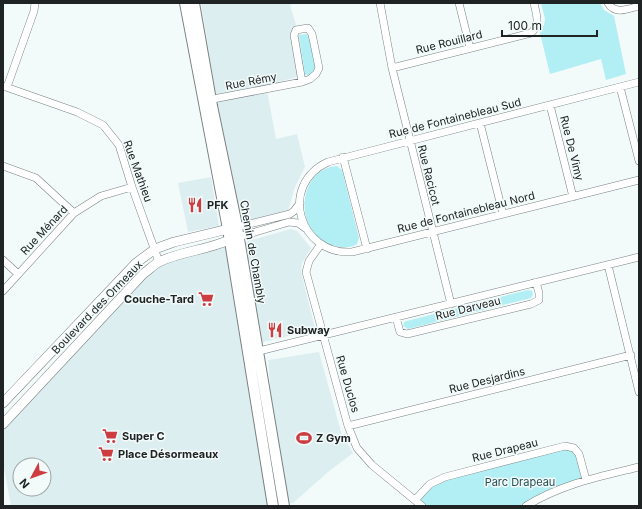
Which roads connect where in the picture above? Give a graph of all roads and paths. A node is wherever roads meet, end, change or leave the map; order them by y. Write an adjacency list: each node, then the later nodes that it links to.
1 (35, 3): 13 (street)
2 (185, 3): 15 (main road, Chemin de Chambly)
3 (194, 3): 15 (main road, Chemin de Chambly)
4 (380, 3): 10 (street, Rue Racicot)
5 (459, 3): 9 (street)
6 (534, 3): 9 (street, Rue Rouillard)
7 (608, 3): 8 (street)
8 (639, 6)
9 (470, 48): 10 (street, Rue Rouillard)
10 (392, 68): 18 (street, Rue Racicot)
11 (302, 82): 11 (street, Rue Rémy); 15 (street, Rue Rémy)
12 (639, 82): 14 (street, Rue de Fontainebleau Sud)
13 (5, 86): 23 (street, Rue Mathieu)
14 (620, 87): 16 (street, Rue de Fontainebleau Sud); 20 (street)
15 (207, 100): 30 (main road, Chemin de Chambly)
16 (550, 106): 17 (street, Rue de Fontainebleau Sud); 24 (street, Rue De Vimy)
17 (480, 123): 18 (street, Rue de Fontainebleau Sud); 27 (street)
18 (409, 141): 19 (street, Rue de Fontainebleau Sud); 29 (street, Rue Racicot)
19 (343, 157): 25 (street, Rue de Fontainebleau Sud); 33 (street)
20 (639, 161)
21 (3, 166): 26 (street)
22 (639, 180): 24 (street, Rue de Fontainebleau Nord)
23 (132, 187): 26 (street, Rue Ménard); 32 (street, Rue Mathieu)
24 (573, 197): 27 (street, Rue de Fontainebleau Nord)
25 (300, 203): 28 (street); 30 (street)
26 (74, 213): 38 (street, Rue Ménard)
27 (503, 214): 29 (street, Rue de Fontainebleau Nord)
28 (306, 228): 30 (street); 31 (street, Rue de Fontainebleau Nord)
29 (432, 232): 33 (street, Rue de Fontainebleau Nord); 41 (street, Rue Racicot)
30 (233, 233): 32 (street, Boulevard des Ormeaux); 36 (street, Boulevard des Ormeaux); 44 (main road, Chemin de Chambly); 53 (main road, Chemin de Chambly)
31 (321, 244): 33 (street, Rue de Fontainebleau Nord); 43 (street, Rue Duclos)
32 (155, 249): 36 (street, Rue Mathieu); 47 (street, Boulevard des Ormeaux)
33 (367, 249)
34 (639, 257): 37 (street, Rue Darveau)
35 (3, 260): 38 (street)
36 (159, 262): 48 (street, Boulevard des Ormeaux)
37 (608, 265): 39 (street, Rue Darveau); 45 (street)
38 (18, 274): 40 (street, Rue Ménard)
39 (536, 282): 41 (street, Rue Darveau); 42 (street, Rue Darveau)
40 (3, 291)
41 (451, 304): 42 (street, Rue Darveau)
42 (396, 317): 43 (street, Rue Darveau)
43 (323, 335): 44 (street, Rue Darveau); 49 (street, Rue Duclos)
44 (259, 351): 54 (main road, Chemin de Chambly)
45 (631, 355): 46 (street); 49 (street, Rue Desjardins)
46 (639, 392)
47 (3, 403)
48 (3, 424)
49 (348, 426): 52 (street, Rue Duclos)
50 (639, 467): 51 (street)
51 (586, 480): 52 (street, Rue Drapeau); 56 (street)
52 (415, 500): 55 (street, Rue Duclos)
53 (273, 506)
54 (284, 506)
55 (422, 506)
56 (526, 506)

